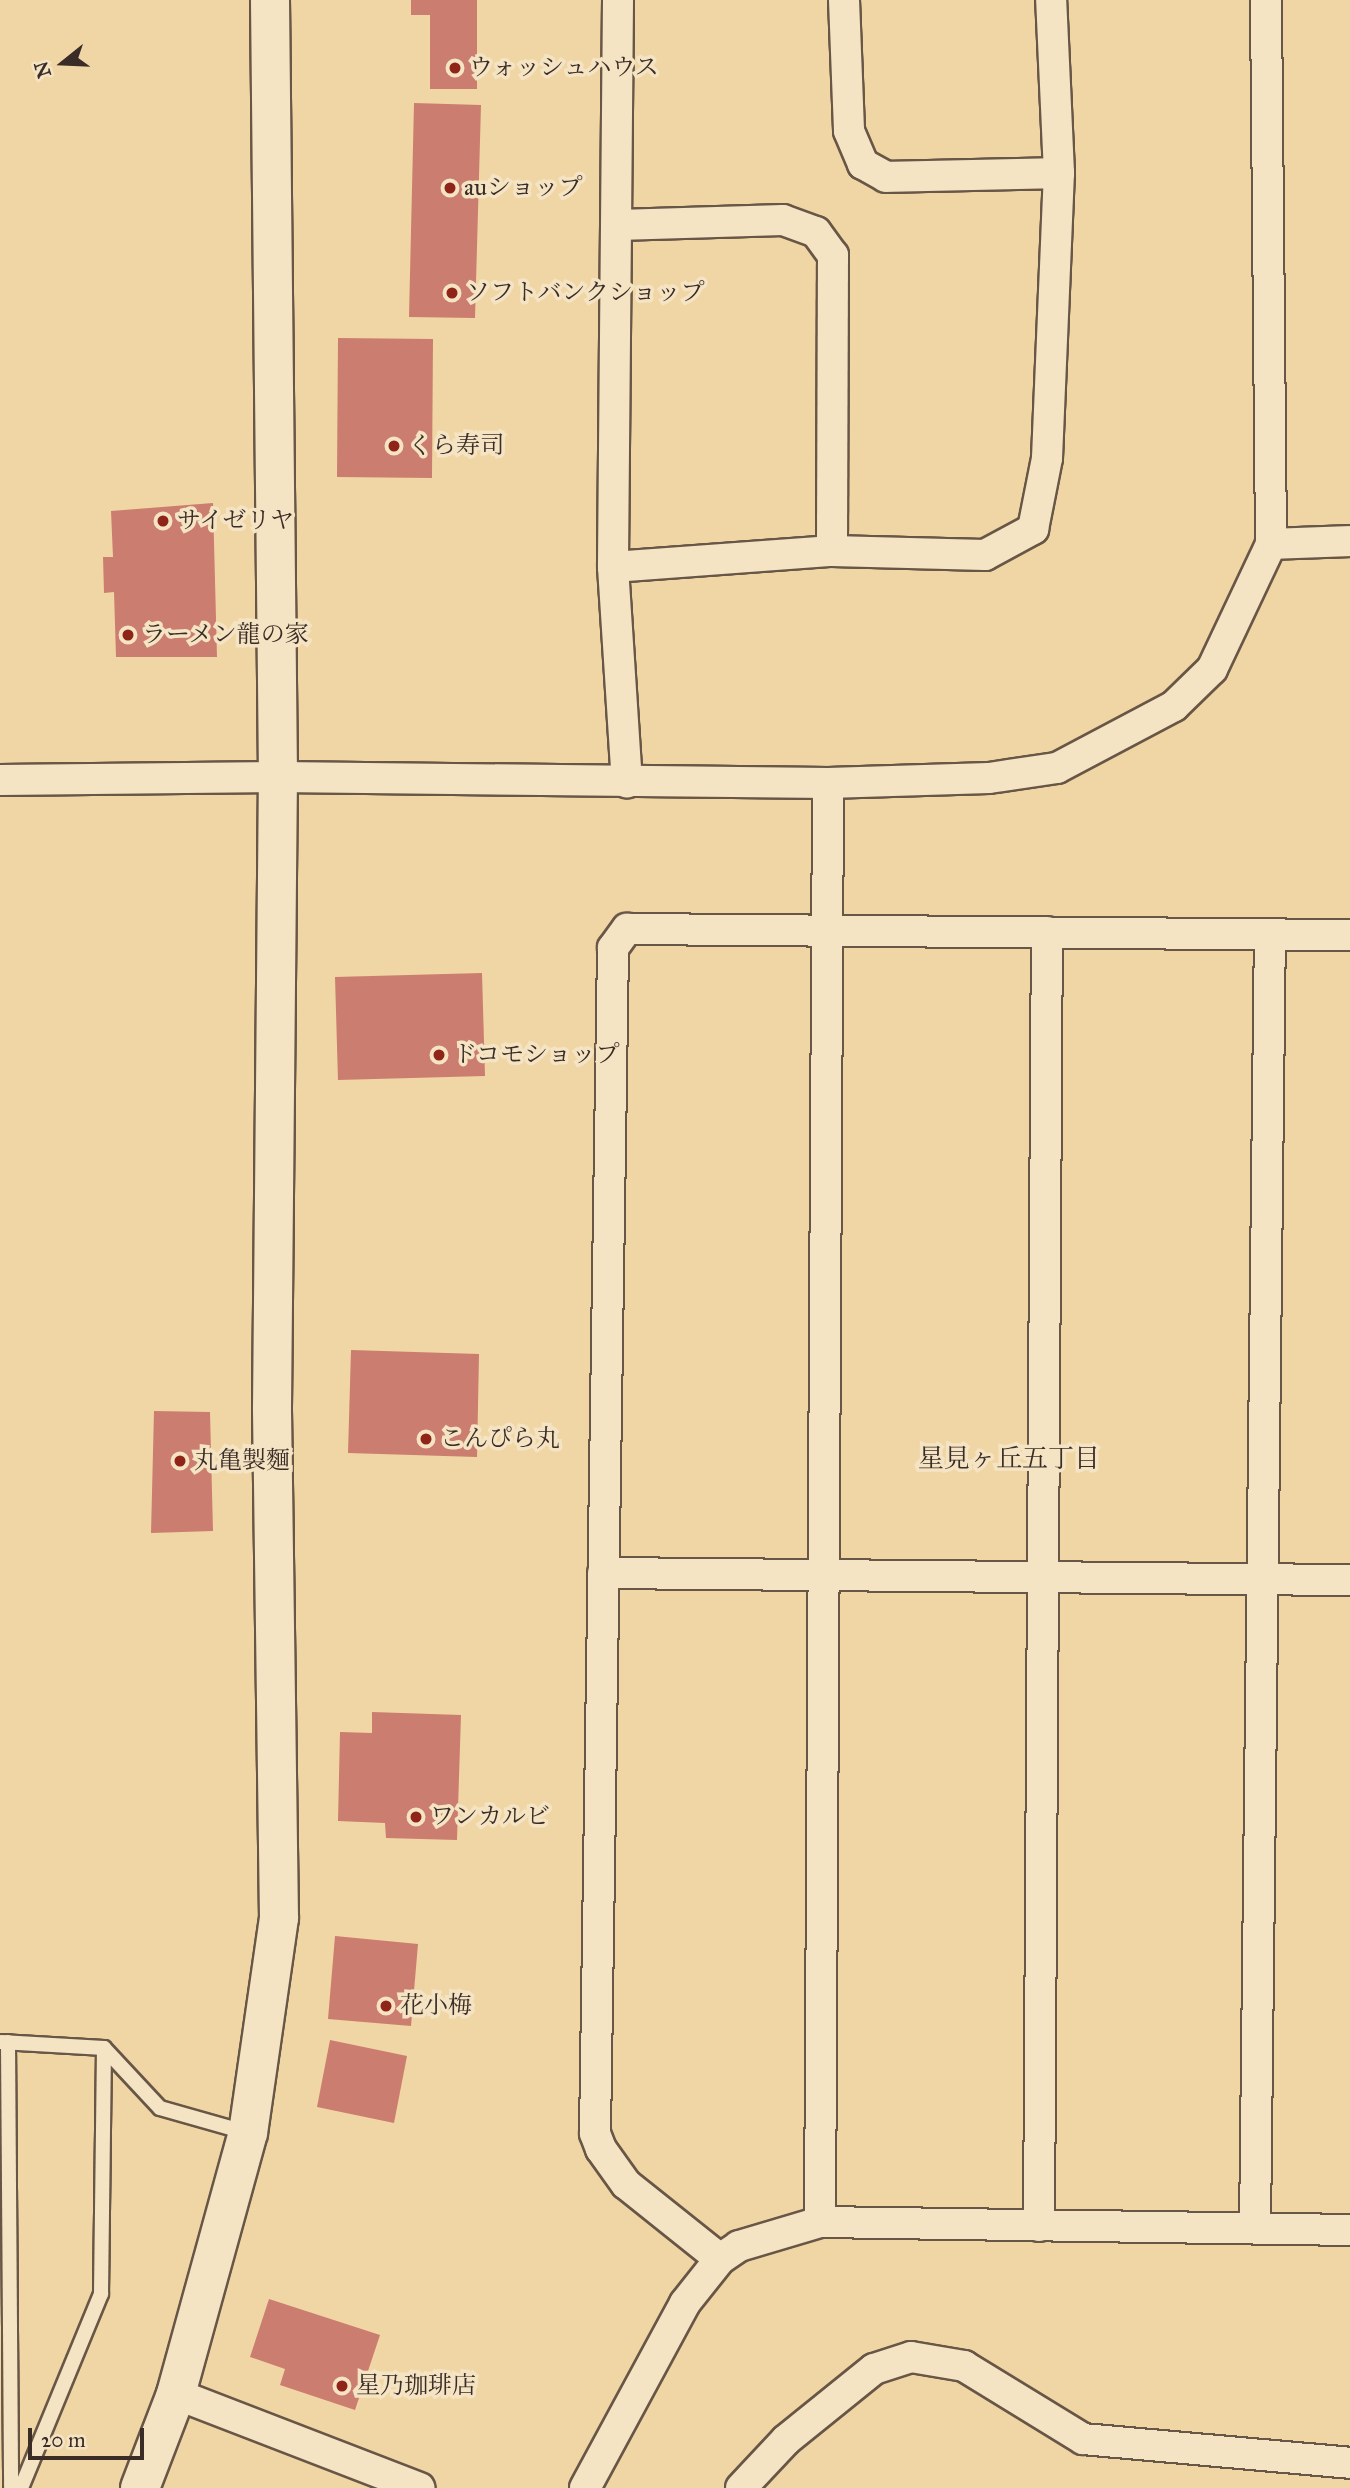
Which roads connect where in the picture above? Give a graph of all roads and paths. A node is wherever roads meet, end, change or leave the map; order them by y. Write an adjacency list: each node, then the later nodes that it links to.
1 (270, 0): 12 (street)
2 (618, 0): 7 (street)
3 (844, 0): 6 (street)
4 (1051, 0): 6 (street)
5 (1266, 0): 9 (street)
6 (1059, 173): 10 (street)
7 (618, 225): 10 (street); 11 (street)
8 (1350, 541): 9 (street)
9 (1271, 544): 15 (street)
10 (832, 551): 11 (street)
11 (613, 567): 14 (street)
12 (278, 776): 13 (street); 14 (street); 27 (street)
13 (0, 780)
14 (627, 783): 15 (street)
15 (828, 783): 16 (street)
16 (827, 931): 17 (street); 20 (street); 21 (street)
17 (1047, 932): 18 (street); 22 (street)
18 (1270, 934): 19 (street); 23 (street)
19 (1350, 935)
20 (603, 1573): 21 (street); 32 (street)
21 (824, 1575): 22 (street); 28 (street)
22 (1044, 1577): 23 (street); 29 (street)
23 (1263, 1580): 24 (street); 30 (street)
24 (1350, 1580)
25 (4, 2042): 26 (lane); 35 (lane)
26 (104, 2048): 27 (lane); 36 (lane)
27 (248, 2133): 33 (street)
28 (820, 2222): 29 (street); 32 (street)
29 (1039, 2226): 30 (street)
30 (1255, 2228): 31 (street)
31 (1350, 2230)
32 (720, 2259): 39 (street)
33 (176, 2394): 37 (street); 38 (street)
34 (1350, 2463): 40 (street)
35 (11, 2488)
36 (21, 2488)
37 (140, 2488)
38 (420, 2488)
39 (585, 2488)
40 (741, 2488)

